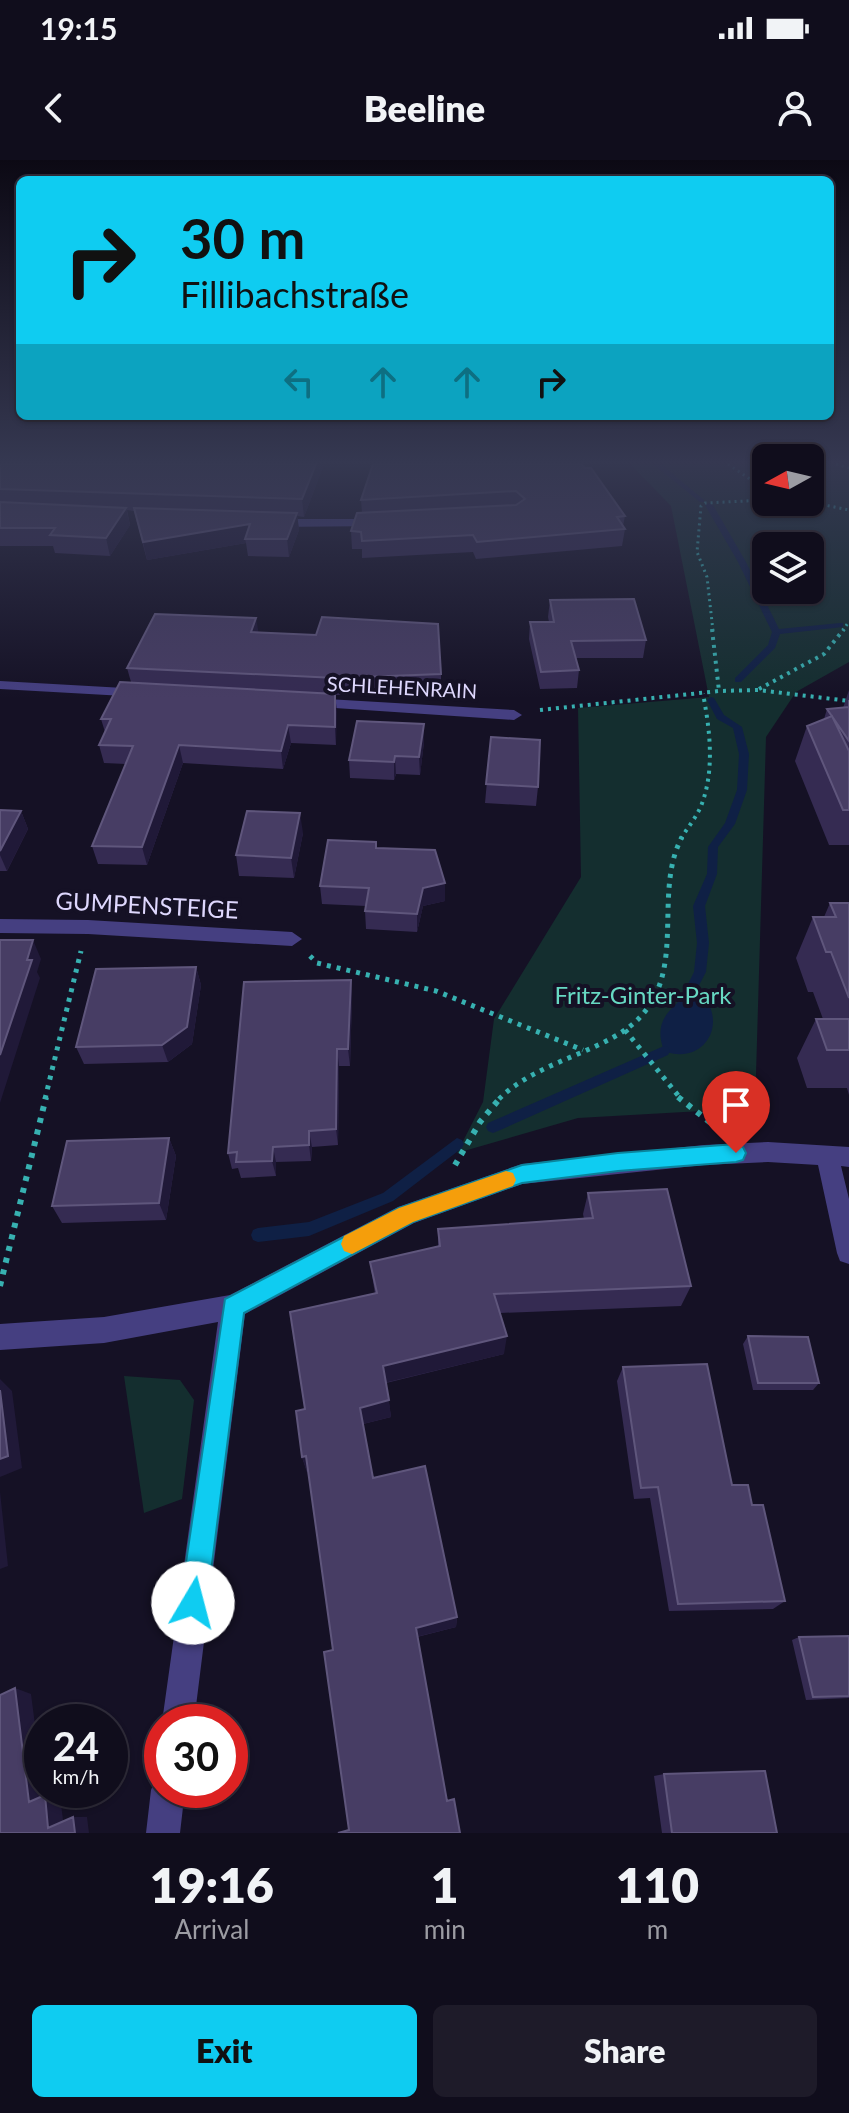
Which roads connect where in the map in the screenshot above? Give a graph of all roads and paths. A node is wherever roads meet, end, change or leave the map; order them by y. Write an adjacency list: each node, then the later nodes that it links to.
1 (698, 542): 5 (path)
2 (849, 621): 4 (path)
3 (0, 685): 6 (street)
4 (758, 690): 5 (path); 8 (path)
5 (719, 691): 7 (path)
6 (165, 694)
7 (703, 694): 10 (path); 14 (path)
8 (849, 701)
9 (292, 702): 10 (street, SCHLEHENRAIN)
10 (514, 715)
11 (0, 926): 12 (street, GUMPENSTEIGE)
12 (88, 927): 13 (street, GUMPENSTEIGE); 20 (path)
13 (292, 939): 15 (path)
14 (625, 1030): 15 (path); 16 (path)
15 (583, 1050): 18 (path)
16 (711, 1123)
17 (838, 1157): 19 (street); 21 (street)
18 (453, 1168)
19 (849, 1253)
20 (0, 1286)
21 (233, 1307): 22 (street); 23 (street)
22 (0, 1337)
23 (180, 1704)
24 (166, 1808): 25 (street)
25 (163, 1833)

